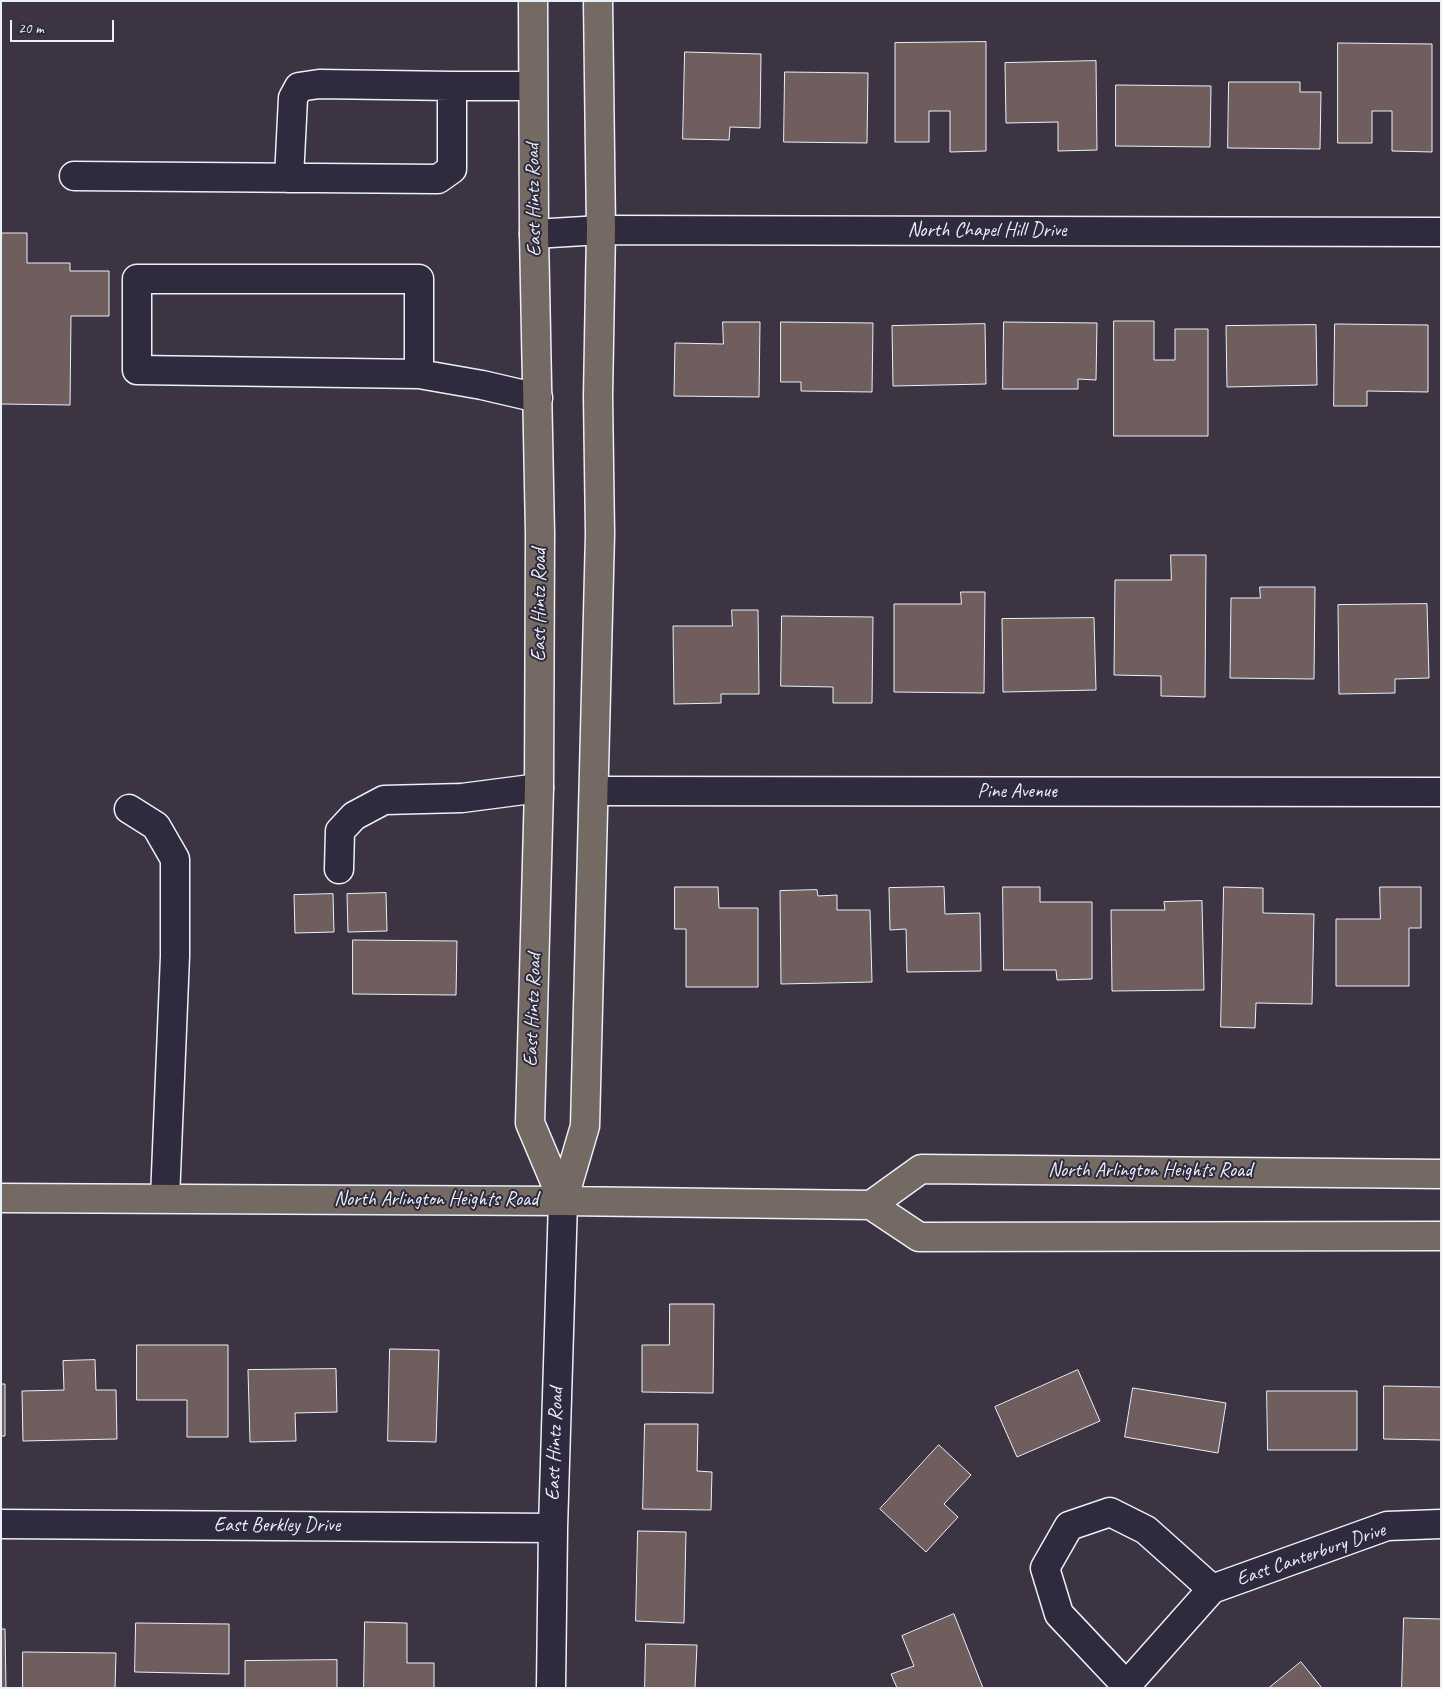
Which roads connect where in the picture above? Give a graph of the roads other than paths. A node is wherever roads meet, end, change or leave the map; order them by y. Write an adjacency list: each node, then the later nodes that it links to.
1 (532, 1): 4 (main road, East Hintz Road)
2 (598, 1): 7 (main road, East Hintz Road)
3 (452, 86): 4 (street); 6 (street); 6 (street)
4 (532, 86): 9 (main road, East Hintz Road)
5 (74, 176): 6 (street)
6 (289, 178)
7 (601, 230): 8 (street, North Chapel Hill Drive); 9 (street, North Chapel Hill Drive); 13 (main road, East Hintz Road)
8 (1441, 232)
9 (534, 234): 11 (main road, East Hintz Road)
10 (419, 374): 10 (street); 11 (street)
11 (538, 398): 12 (main road, East Hintz Road)
12 (540, 788): 16 (street); 20 (main road, East Hintz Road)
13 (594, 791): 14 (street, Pine Avenue); 20 (main road, East Hintz Road)
14 (1441, 792)
15 (129, 809): 19 (street)
16 (339, 869)
17 (1441, 1174): 21 (main road, North Arlington Heights Road)
18 (1, 1198): 19 (main road, North Arlington Heights Road)
19 (165, 1198): 20 (main road, North Arlington Heights Road)
20 (563, 1201): 21 (main road, North Arlington Heights Road); 25 (street, East Hintz Road)
21 (871, 1205): 22 (main road)
22 (1441, 1236)
23 (1, 1524): 25 (street, East Berkley Drive)
24 (1441, 1524): 26 (street, East Canterbury Drive)
25 (553, 1528): 28 (street, East Hintz Road)
26 (1212, 1589): 27 (street, East Canterbury Drive); 27 (street, East Canterbury Drive)
27 (1125, 1687)
28 (552, 1688)

